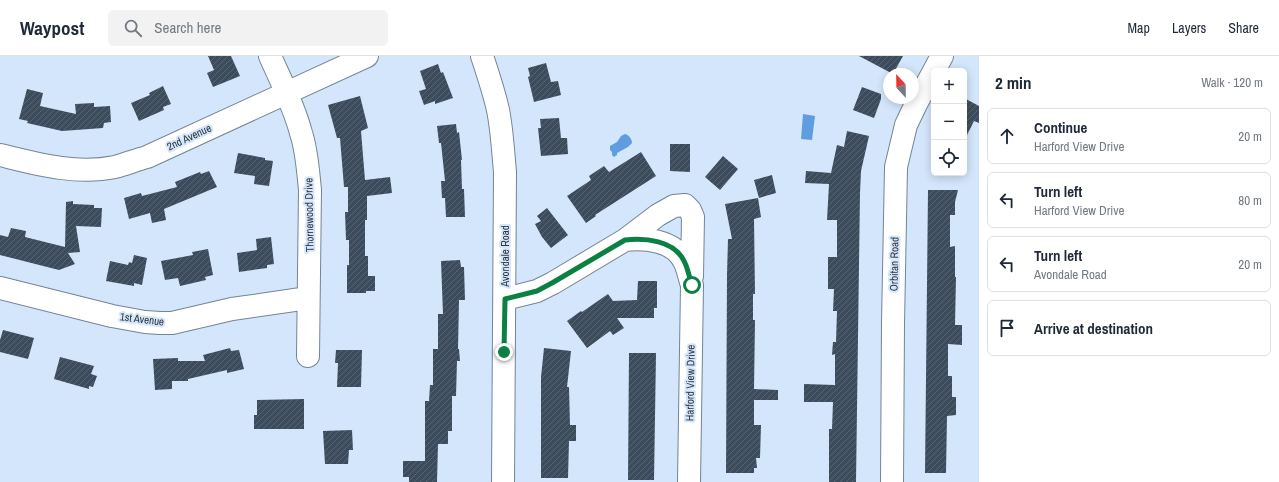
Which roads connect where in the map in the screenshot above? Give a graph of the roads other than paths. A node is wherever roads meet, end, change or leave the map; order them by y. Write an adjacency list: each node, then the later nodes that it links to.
1 (270, 56): 5 (street, Thornewood Drive)
2 (367, 56): 5 (street, 2nd Avenue)
3 (482, 56): 11 (street, Avondale Road)
4 (942, 56): 15 (street, Orbitan Road)
5 (287, 93): 6 (street, 2nd Avenue); 10 (street, Thornewood Drive)
6 (0, 154)
7 (625, 240): 8 (street, Harford View Drive); 8 (street, Harford View Drive); 11 (street, Harford View Drive)
8 (692, 285): 14 (street, Harford View Drive)
9 (0, 288): 10 (street, 1st Avenue)
10 (308, 298): 12 (street, Thornewood Drive)
11 (505, 299): 13 (street, Avondale Road)
12 (308, 356)
13 (503, 482)
14 (689, 482)
15 (892, 482)

